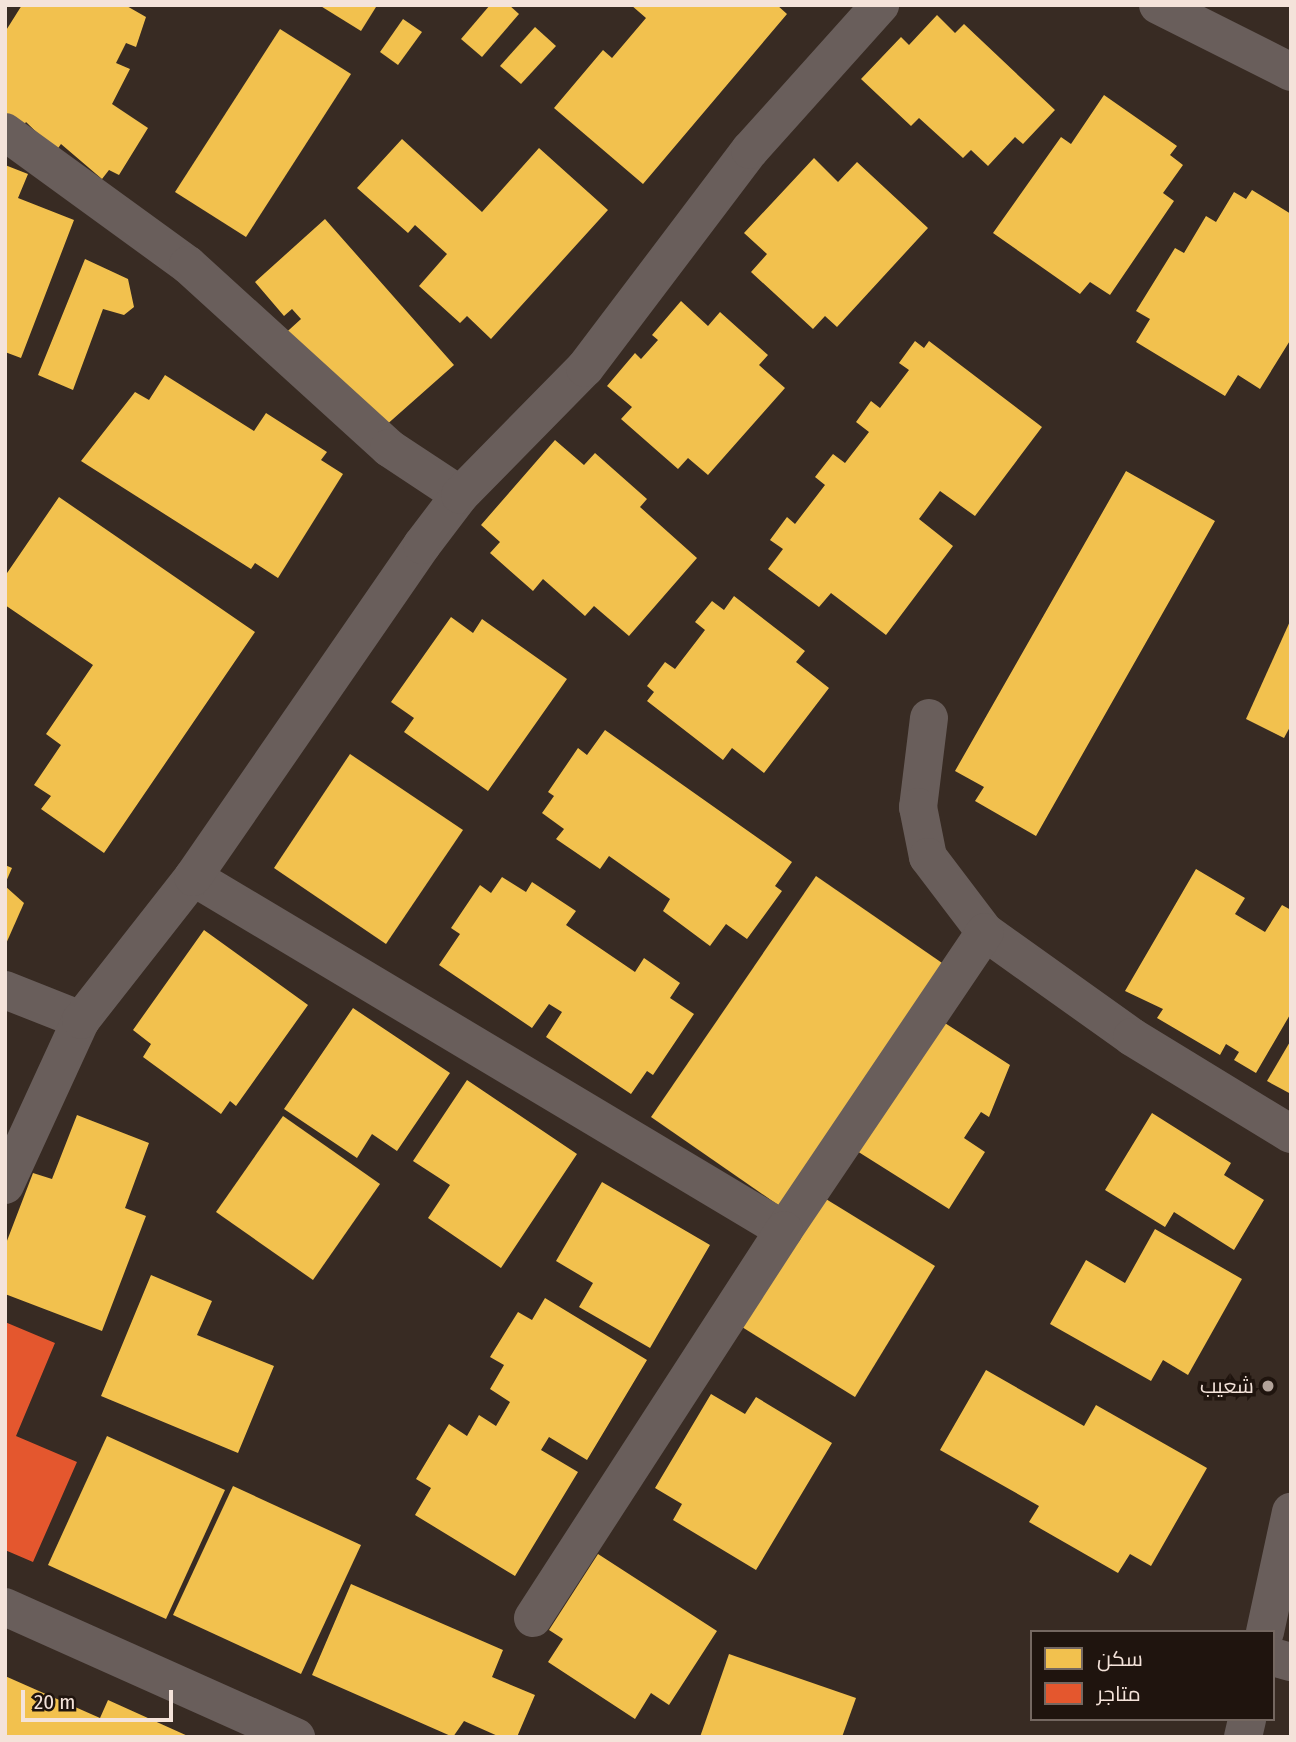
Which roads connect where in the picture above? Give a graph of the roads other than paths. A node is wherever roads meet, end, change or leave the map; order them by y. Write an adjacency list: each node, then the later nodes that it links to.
1 (880, 5): 5 (street)
2 (1158, 5): 3 (street)
3 (1291, 72)
4 (5, 132): 5 (street)
5 (460, 495): 7 (street)
6 (929, 718): 8 (street)
7 (193, 877): 10 (street); 13 (street)
8 (985, 932): 11 (street); 13 (street)
9 (5, 990): 10 (street)
10 (81, 1020): 12 (street)
11 (1291, 1135)
12 (5, 1185)
13 (784, 1230): 16 (street)
14 (1291, 1512): 17 (street)
15 (5, 1607): 18 (street)
16 (533, 1618)
17 (1265, 1630)
18 (296, 1737)

